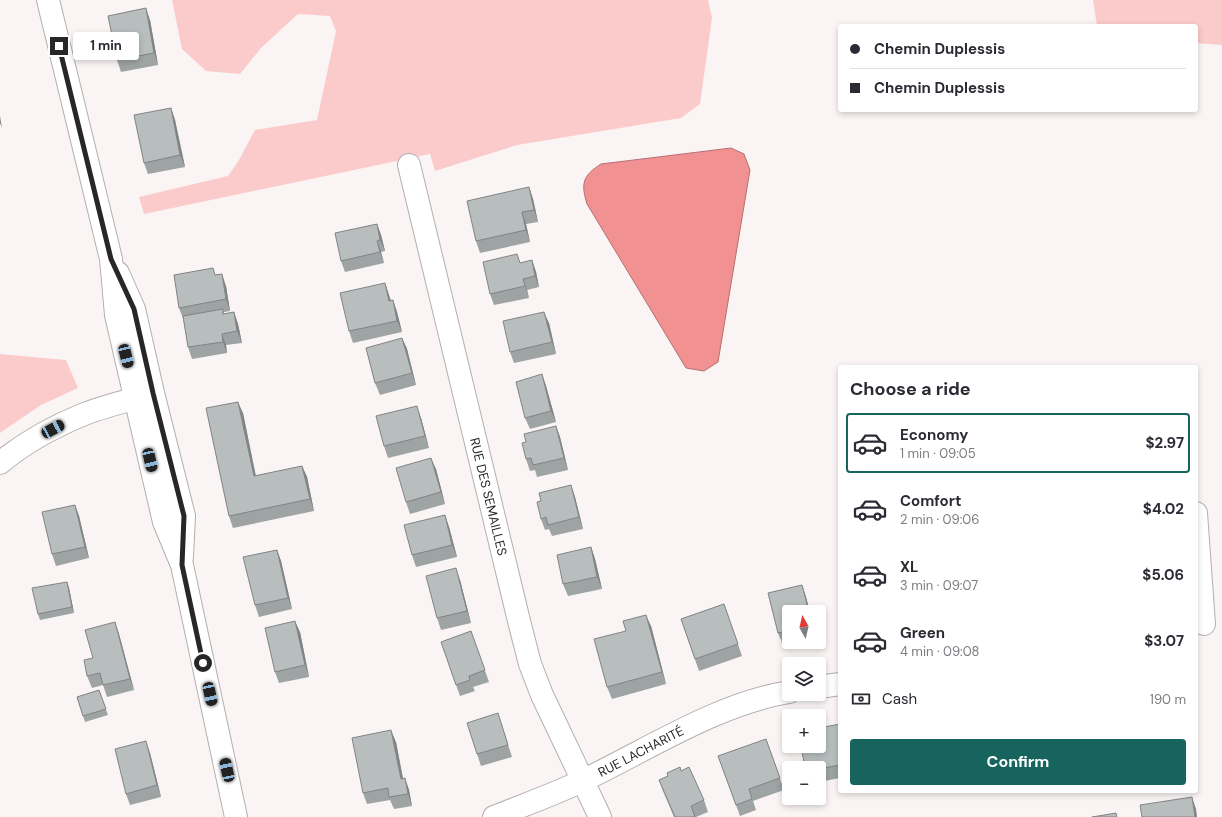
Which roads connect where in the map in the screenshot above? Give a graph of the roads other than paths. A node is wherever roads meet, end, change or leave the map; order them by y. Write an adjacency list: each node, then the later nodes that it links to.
1 (48, 0): 3 (street)
2 (409, 165): 10 (street, RUE DES SEMAILLES)
3 (145, 396): 4 (street); 11 (street)
4 (0, 463)
5 (1198, 531): 6 (street)
6 (1208, 623)
7 (838, 684): 8 (street)
8 (826, 686)
9 (782, 693): 10 (street, RUE LACHARITÉ)
10 (582, 781): 12 (street, RUE LACHARITÉ); 13 (street, RUE DES SEMAILLES)
11 (236, 817)
12 (494, 817)
13 (600, 817)

